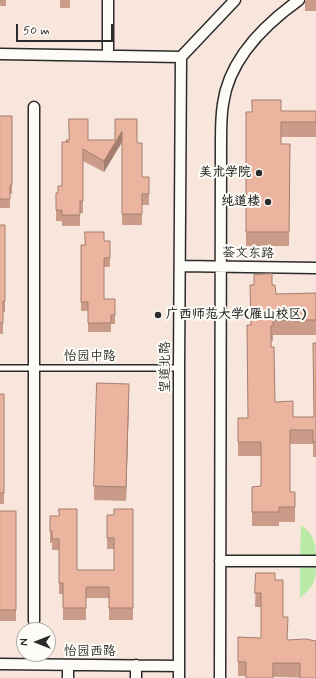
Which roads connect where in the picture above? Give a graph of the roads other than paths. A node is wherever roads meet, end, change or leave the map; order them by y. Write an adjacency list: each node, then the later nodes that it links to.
1 (108, 0): 5 (street)
2 (235, 0): 6 (street)
3 (299, 0): 9 (street)
4 (0, 54): 5 (street)
5 (108, 56): 6 (street)
6 (181, 57): 8 (street, 望道北路)
7 (34, 107): 12 (street)
8 (180, 266): 9 (street, 荟文东路); 13 (street, 望道北路)
9 (221, 267): 10 (street, 荟文东路); 14 (street)
10 (316, 268)
11 (0, 368): 12 (lane, 怡园中路)
12 (34, 368): 13 (lane, 怡园中路); 16 (street)
13 (179, 368): 20 (street, 望道北路)
14 (220, 561): 15 (street); 24 (street)
15 (316, 561)
16 (34, 621)
17 (0, 664): 18 (street, 怡园西路)
18 (68, 665): 19 (street, 怡园西路); 21 (street)
19 (136, 665): 20 (street, 怡园西路); 22 (street)
20 (179, 666): 23 (street, 望道北路)
21 (68, 678)
22 (136, 678)
23 (179, 678)
24 (220, 678)

